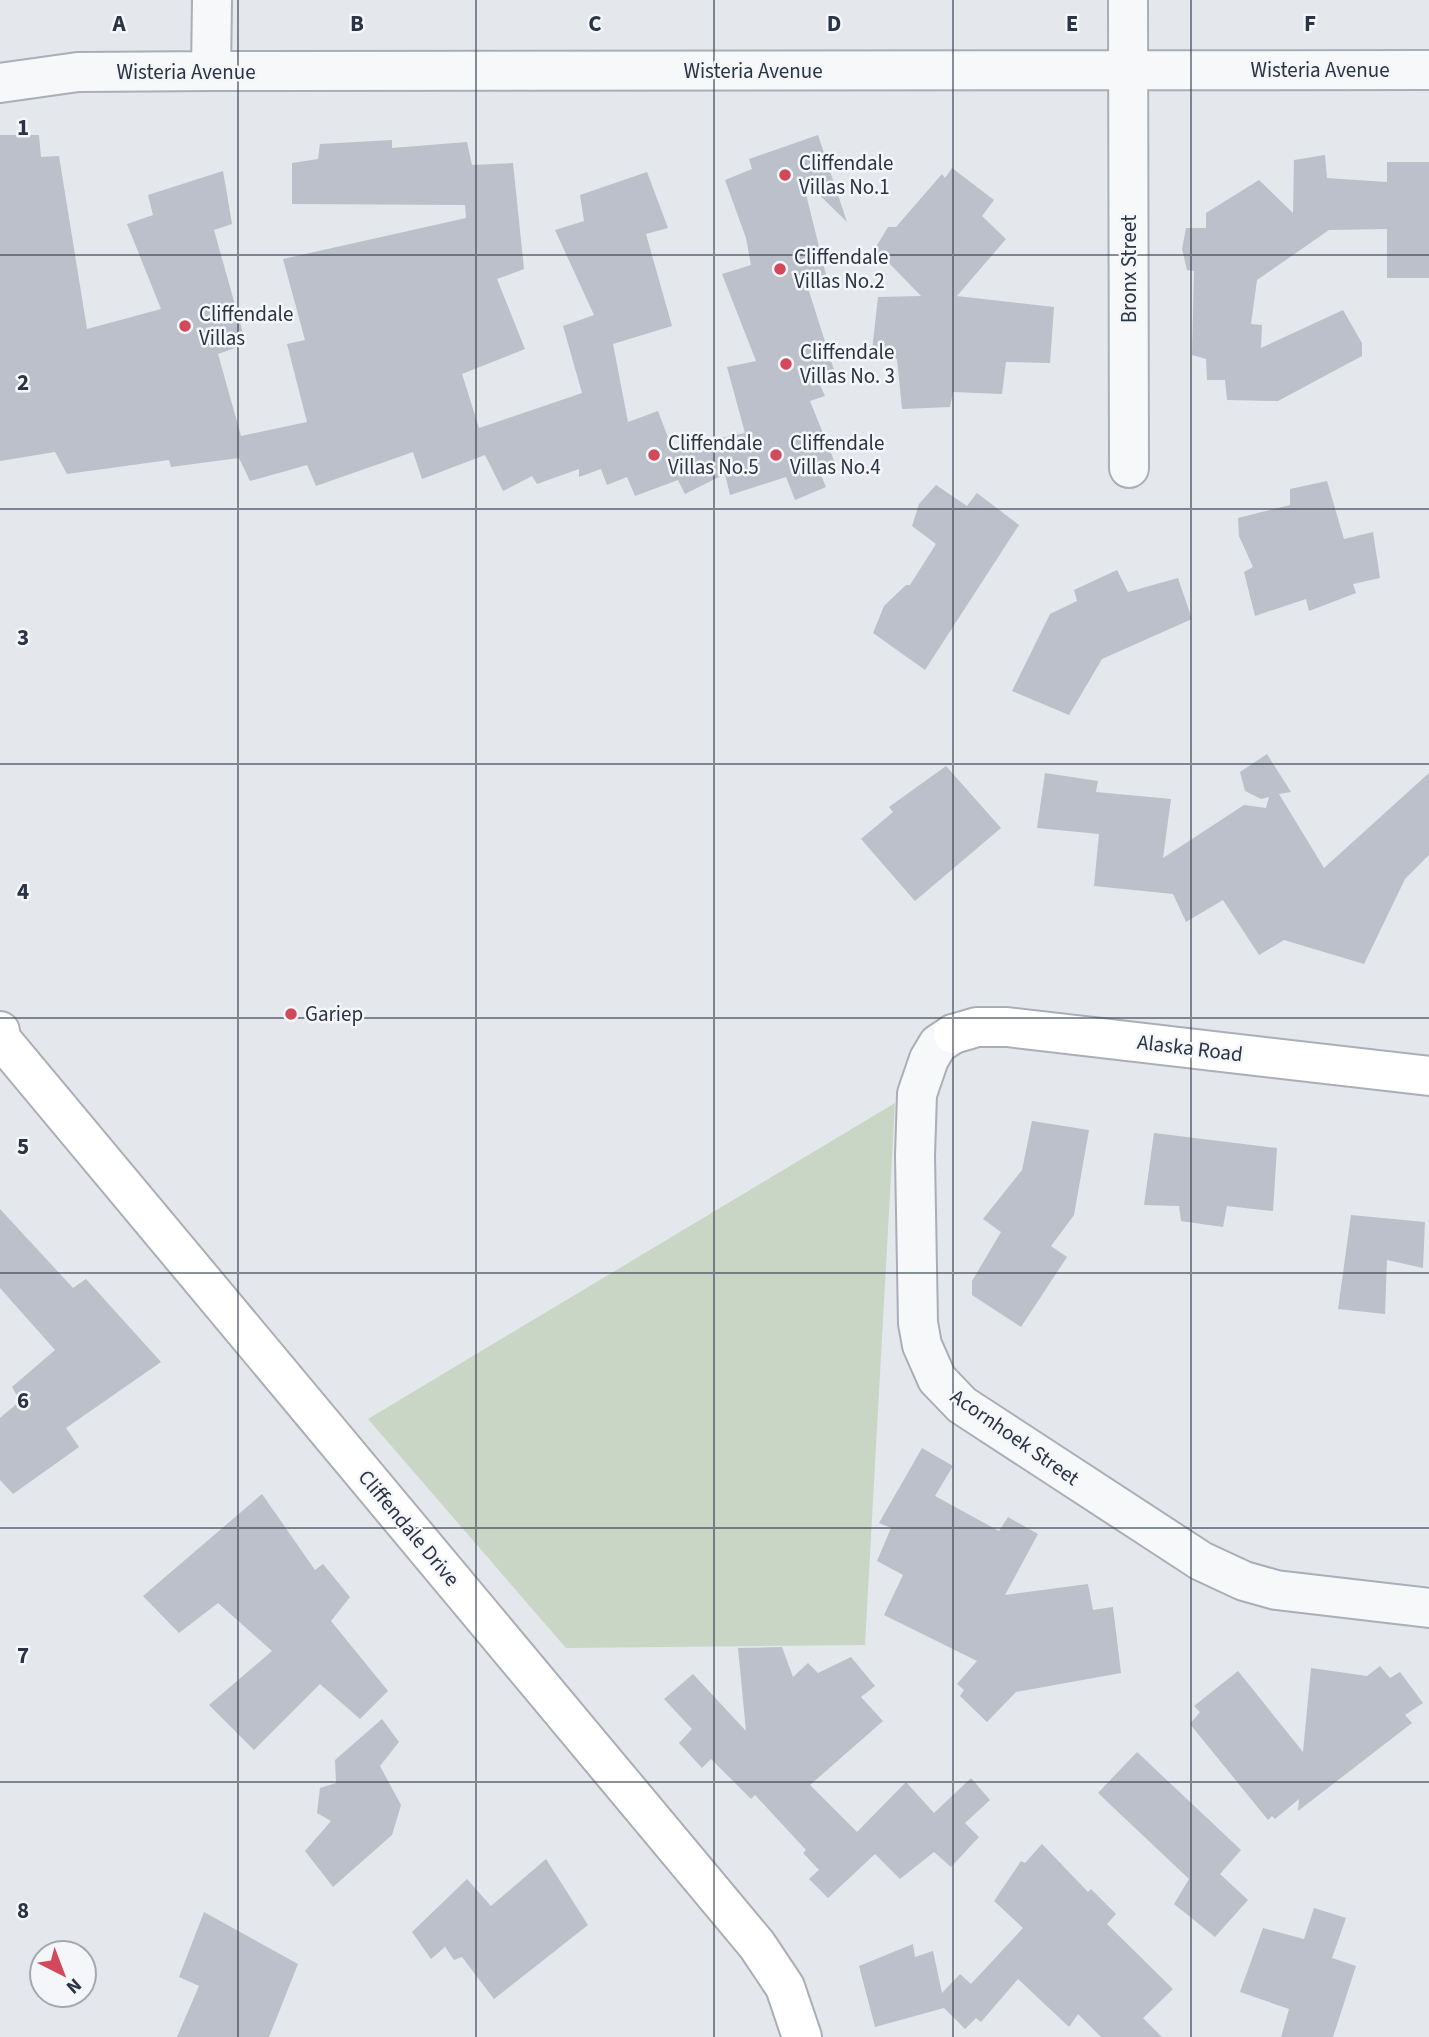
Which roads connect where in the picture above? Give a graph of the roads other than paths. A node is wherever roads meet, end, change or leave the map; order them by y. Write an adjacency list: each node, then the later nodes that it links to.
1 (212, 0): 5 (street)
2 (1128, 0): 6 (street, Bronx Street)
3 (0, 62): 7 (street, Wisteria Avenue)
4 (1429, 70): 6 (street, Wisteria Avenue)
5 (211, 71): 6 (street, Wisteria Avenue); 7 (street, Wisteria Avenue)
6 (1128, 71): 9 (street, Bronx Street)
7 (78, 72): 8 (street, Wisteria Avenue)
8 (0, 83)
9 (1129, 468)
10 (953, 1034): 12 (street, Alaska Road); 13 (street, Acornhoek Street)
11 (0, 1037): 14 (street, Cliffendale Drive)
12 (1429, 1076)
13 (1429, 1608)
14 (802, 2037)

